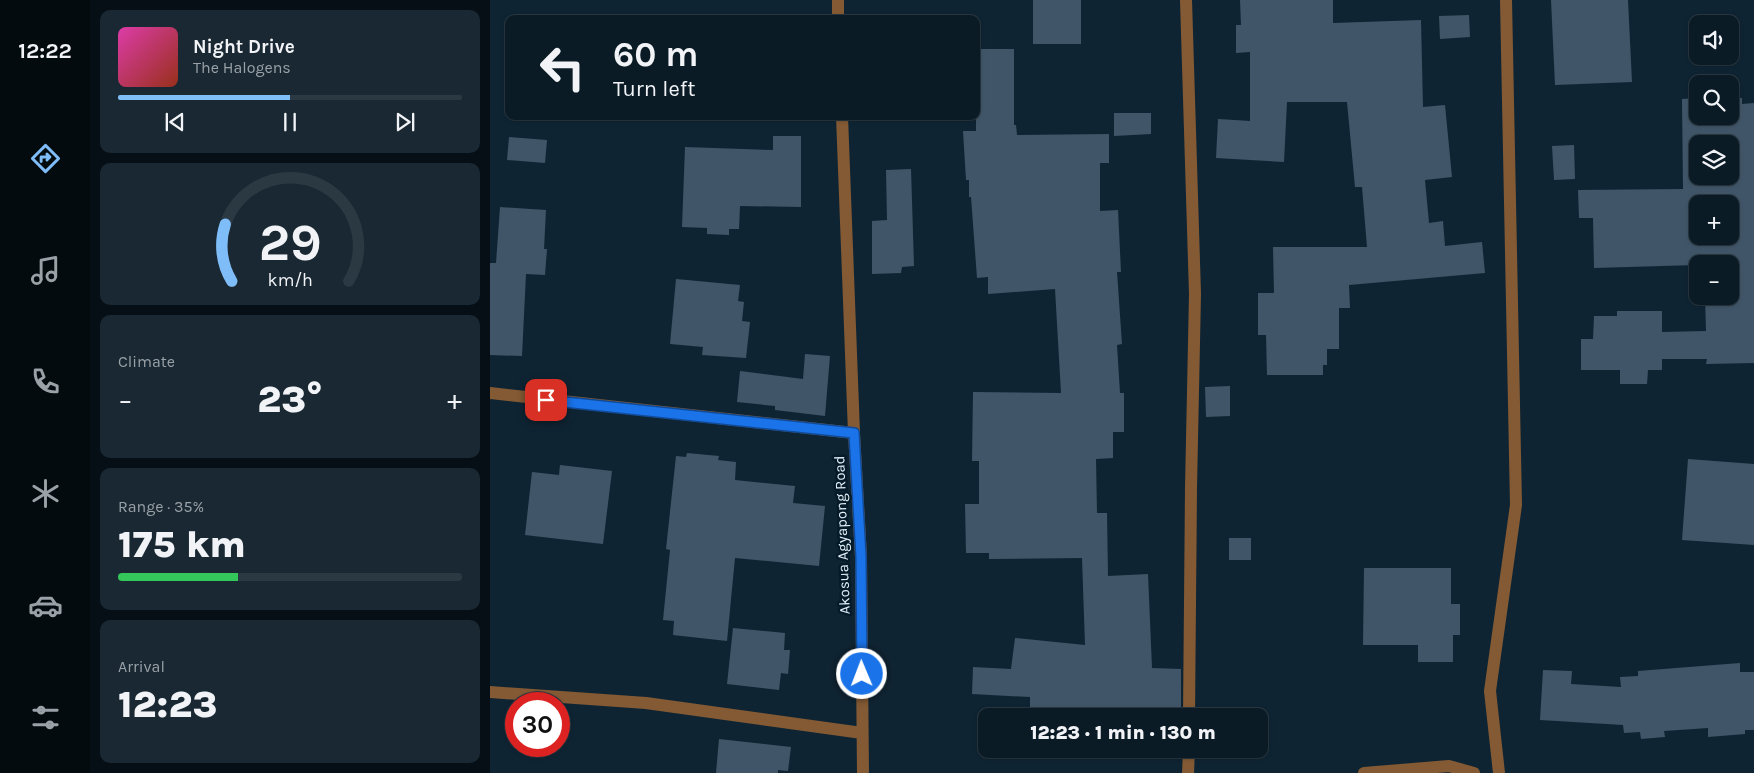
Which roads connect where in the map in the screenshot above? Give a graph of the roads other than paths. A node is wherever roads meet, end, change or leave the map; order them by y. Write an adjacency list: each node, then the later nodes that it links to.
1 (838, 0): 4 (street)
2 (1186, 0): 9 (street)
3 (1506, 0): 17 (street)
4 (838, 15)
5 (842, 120): 7 (street, Akosua Agyapong Road)
6 (490, 393): 7 (street)
7 (854, 433): 10 (street, Akosua Agyapong Road)
8 (490, 692): 10 (street)
9 (1189, 708)
10 (862, 733): 13 (street, Akosua Agyapong Road)
11 (1189, 758): 14 (street)
12 (1449, 769): 15 (street); 16 (street)
13 (863, 773)
14 (1188, 773)
15 (1364, 773)
16 (1474, 773)
17 (1499, 773)

